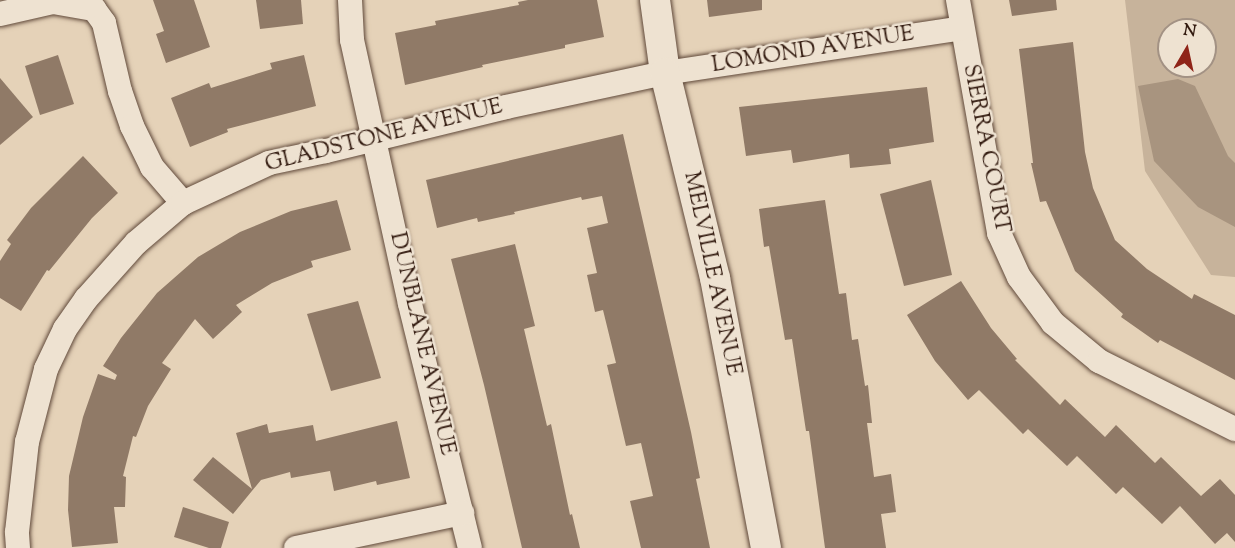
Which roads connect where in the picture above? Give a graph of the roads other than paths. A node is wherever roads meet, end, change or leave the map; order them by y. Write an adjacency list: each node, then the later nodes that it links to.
1 (350, 0): 7 (street, DUNBLANE AVENUE)
2 (655, 0): 6 (street, MELVILLE AVENUE)
3 (958, 0): 5 (street, SIERRA COURT)
4 (0, 14): 8 (street)
5 (962, 28): 6 (street, LOMOND AVENUE); 9 (street, SIERRA COURT)
6 (665, 73): 7 (street, GLADSTONE AVENUE); 14 (street, MELVILLE AVENUE)
7 (375, 139): 8 (street, GLADSTONE AVENUE); 10 (street, DUNBLANE AVENUE)
8 (183, 203): 11 (street, GLADSTONE AVENUE)
9 (1235, 429)
10 (462, 513): 12 (street); 13 (street, DUNBLANE AVENUE)
11 (12, 538)
12 (296, 548)
13 (470, 548)
14 (766, 548)

